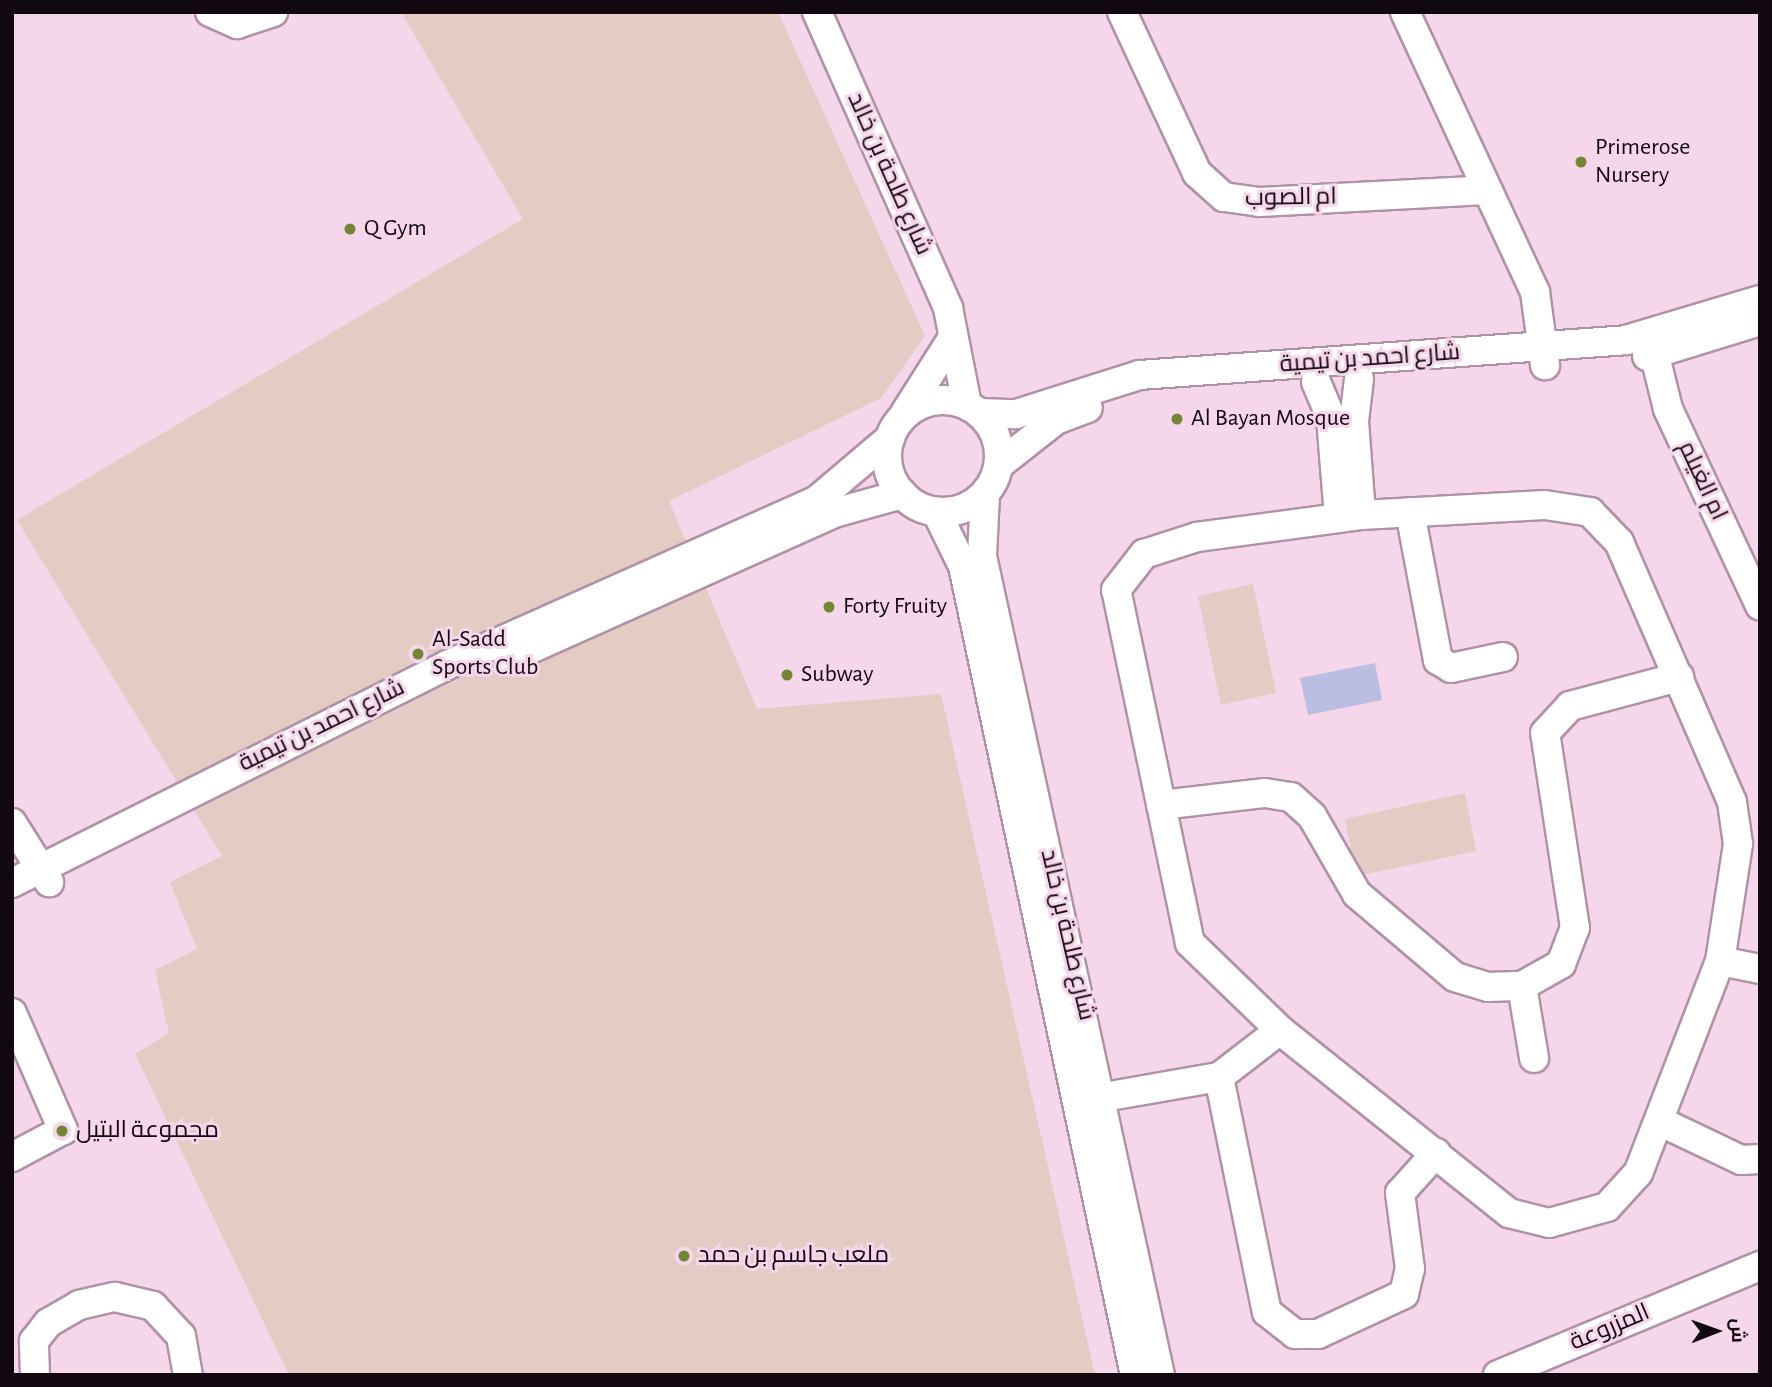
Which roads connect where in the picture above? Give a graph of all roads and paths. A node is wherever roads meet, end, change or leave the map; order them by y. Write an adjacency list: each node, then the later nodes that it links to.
1 (210, 12): 2 (street)
2 (273, 12)
3 (817, 12): 9 (street, شارع طلحة بن خالد)
4 (1122, 12): 6 (street, ام الصوب)
5 (1405, 12): 6 (street)
6 (1487, 190): 11 (street)
7 (1760, 300): 10 (street, شارع احمد بن تيمية)
8 (1760, 321): 10 (street, شارع احمد بن تيمية)
9 (952, 338): 14 (street, شارع طلحة بن خالد); 15 (street)
10 (1652, 345): 11 (street, شارع احمد بن تيمية); 23 (street, ام الغيلم)
11 (1544, 357): 12 (street, شارع احمد بن تيمية); 14 (street, شارع احمد بن تيمية)
12 (1359, 379): 13 (street, شارع احمد بن تيمية); 16 (street)
13 (1316, 382): 16 (street); 17 (street, شارع احمد بن تيمية)
14 (973, 409): 15 (street); 17 (street)
15 (896, 428): 18 (street); 28 (street, شارع احمد بن تيمية)
16 (1344, 440): 22 (street)
17 (1000, 464): 19 (street)
18 (902, 494): 20 (street); 28 (street, شارع احمد بن تيمية)
19 (985, 495): 20 (street); 38 (street, شارع طلحة بن خالد)
20 (937, 513): 46 (street, شارع طلحة بن خالد)
21 (1410, 513): 22 (street); 24 (street); 25 (street)
22 (1350, 516): 26 (street)
23 (1760, 605)
24 (1503, 657)
25 (1679, 677): 31 (street); 33 (street)
26 (1161, 805): 33 (street); 35 (street)
27 (12, 823): 28 (street)
28 (45, 876): 29 (street, شارع احمد بن تيمية); 30 (street, شارع احمد بن تيمية)
29 (12, 883)
30 (12, 900)
31 (1720, 961): 32 (street); 39 (street)
32 (1760, 969)
33 (1522, 986): 36 (street)
34 (12, 1013): 41 (street)
35 (1280, 1030): 37 (street); 40 (street)
36 (1534, 1058)
37 (1219, 1077): 38 (street); 40 (street)
38 (1104, 1097): 47 (street, شارع طلحة بن خالد)
39 (1659, 1121): 40 (street); 42 (street)
40 (1436, 1153)
41 (12, 1157)
42 (1760, 1159)
43 (1760, 1266): 48 (street, المزروعة)
44 (35, 1375): 45 (street)
45 (188, 1375)
46 (1135, 1375)
47 (1160, 1375)
48 (1498, 1375)

